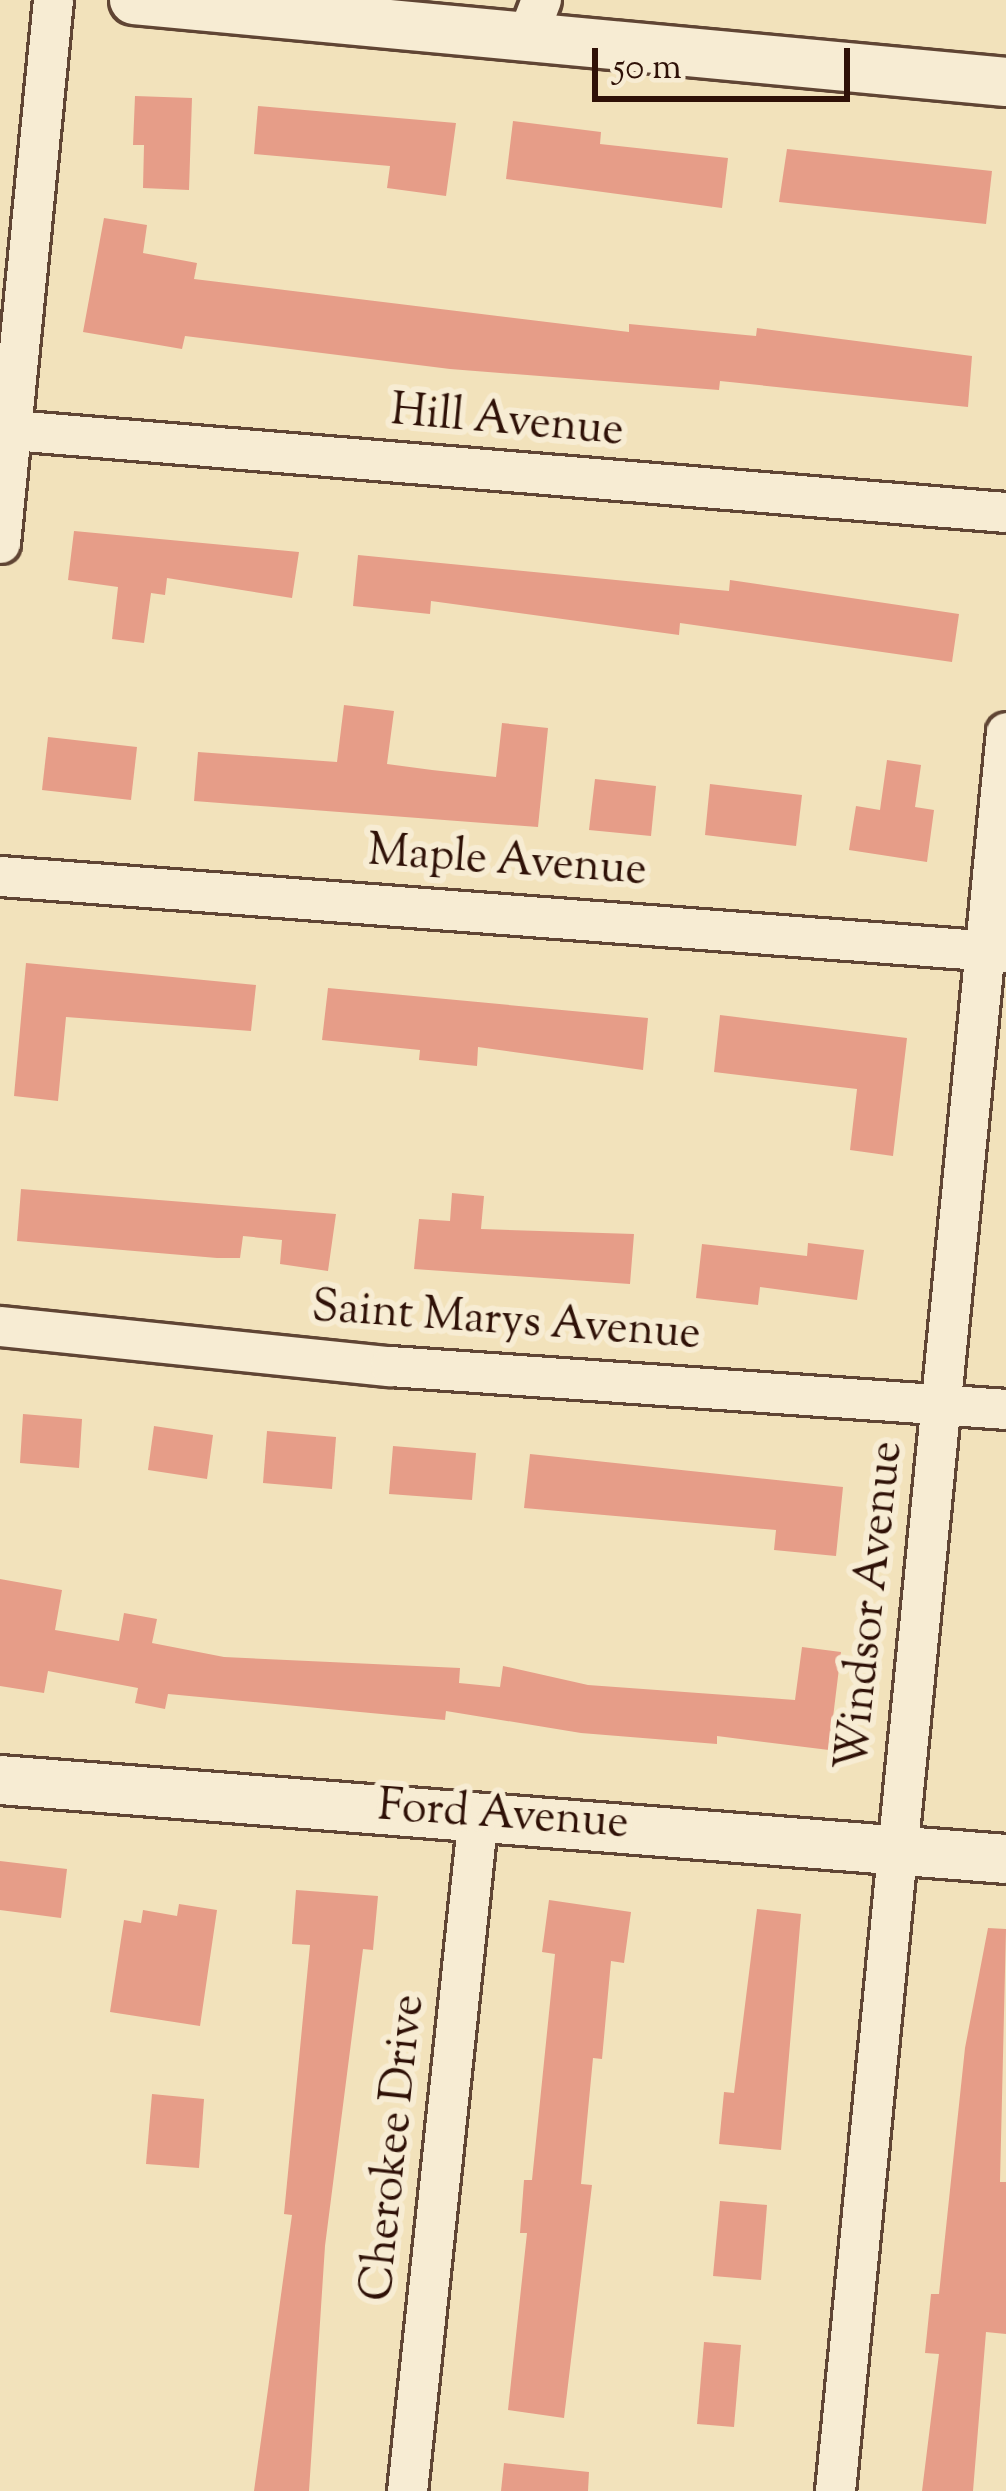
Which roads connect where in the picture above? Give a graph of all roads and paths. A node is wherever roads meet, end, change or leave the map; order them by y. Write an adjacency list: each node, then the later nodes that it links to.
1 (53, 0): 5 (street)
2 (134, 0): 3 (street)
3 (534, 18): 4 (street)
4 (1006, 82)
5 (6, 429): 6 (street, Hill Avenue); 7 (street)
6 (1006, 512)
7 (0, 543)
8 (1006, 732): 10 (street, Windsor Avenue)
9 (0, 876): 10 (street, Maple Avenue)
10 (994, 951): 12 (street, Windsor Avenue)
11 (0, 1326): 12 (street, Saint Marys Avenue)
12 (942, 1403): 13 (street, Saint Marys Avenue); 16 (street, Windsor Avenue)
13 (1006, 1409)
14 (0, 1780): 15 (street, Ford Avenue)
15 (478, 1814): 16 (street, Ford Avenue); 18 (street, Cherokee Drive)
16 (894, 1848): 17 (street, Ford Avenue); 19 (street, Windsor Avenue)
17 (1006, 1859)
18 (407, 2491)
19 (835, 2491)

